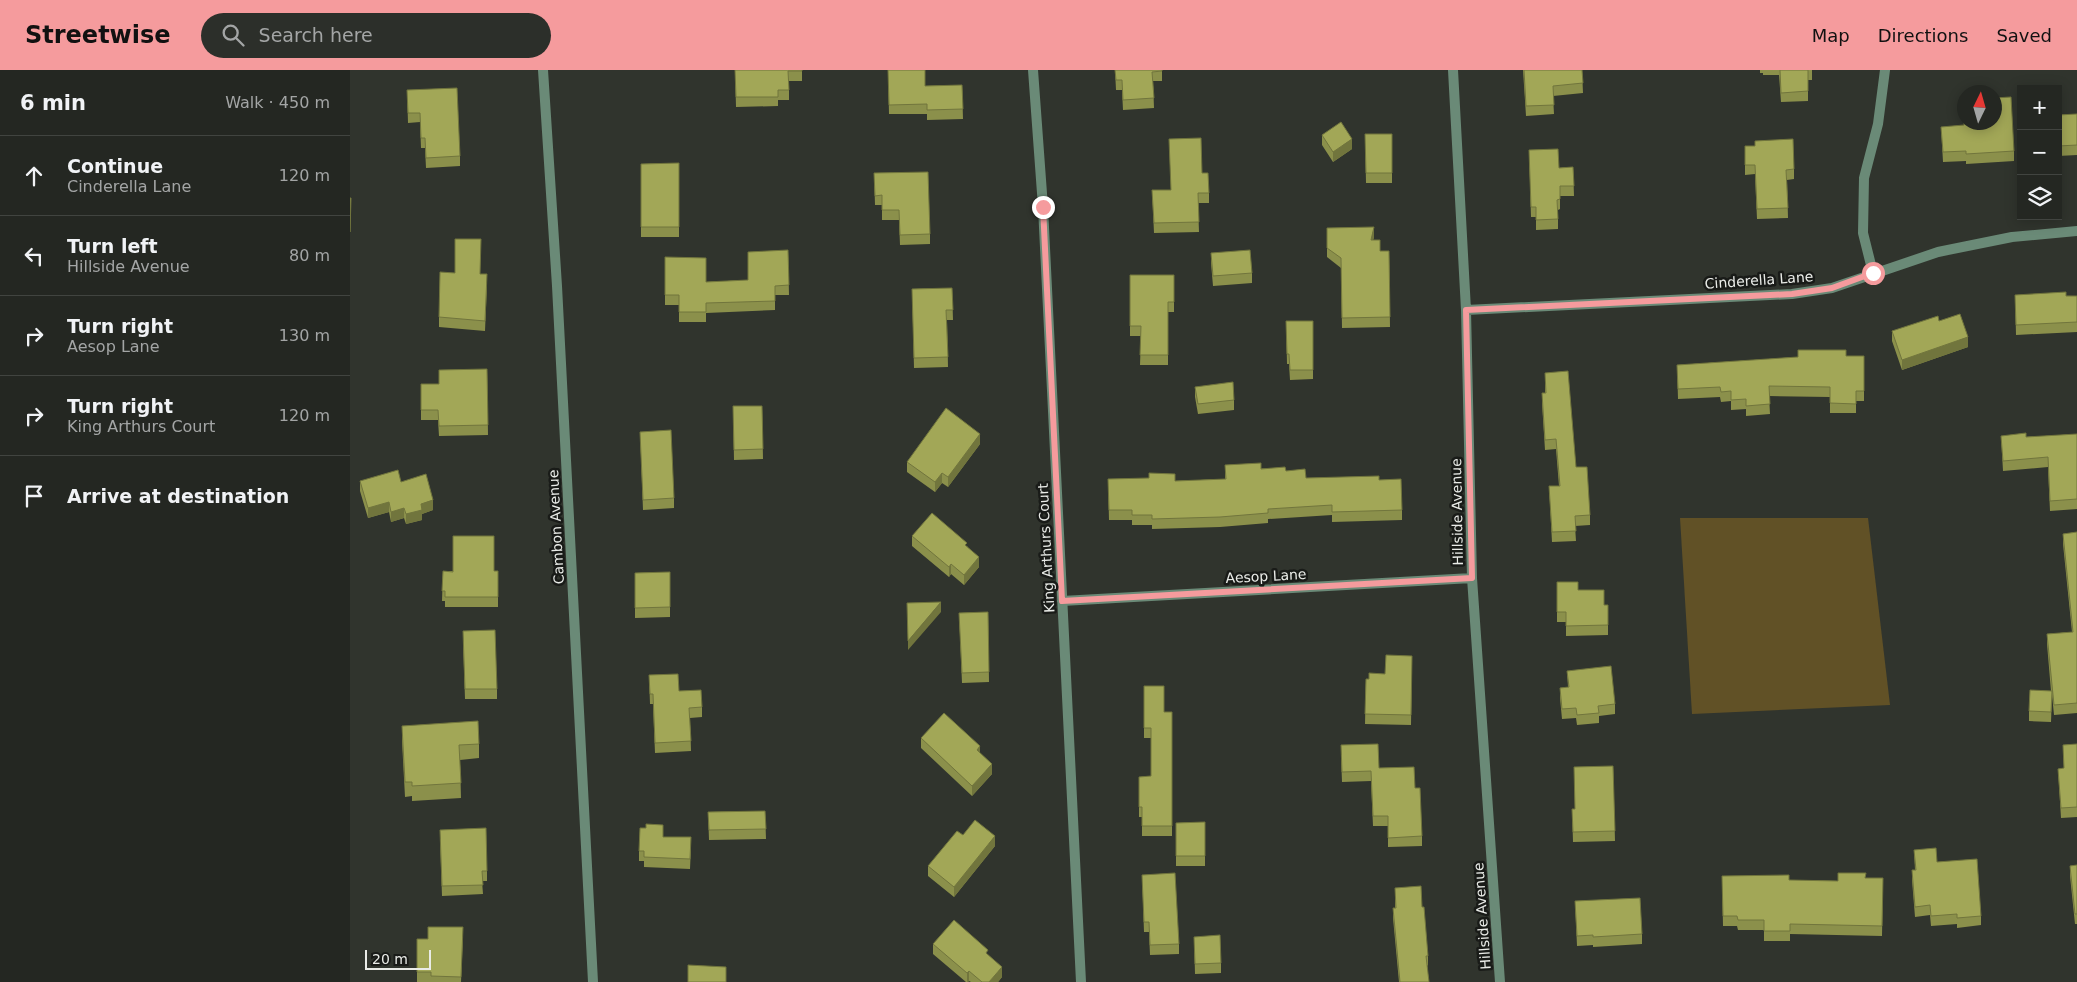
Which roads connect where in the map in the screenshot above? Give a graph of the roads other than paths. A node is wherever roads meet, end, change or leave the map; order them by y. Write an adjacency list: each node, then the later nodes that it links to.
1 (543, 70): 10 (street, Cambon Avenue)
2 (1033, 70): 9 (street, King Arthurs Court)
3 (1453, 70): 7 (street, Hillside Avenue)
4 (1885, 70): 6 (street)
5 (2077, 231): 6 (street, Cinderella Lane)
6 (1873, 273): 7 (street, Cinderella Lane)
7 (1466, 310): 8 (street, Hillside Avenue)
8 (1472, 578): 9 (street, Aesop Lane); 12 (street, Hillside Avenue)
9 (1062, 601): 11 (street, King Arthurs Court)
10 (593, 982)
11 (1081, 982)
12 (1500, 982)

